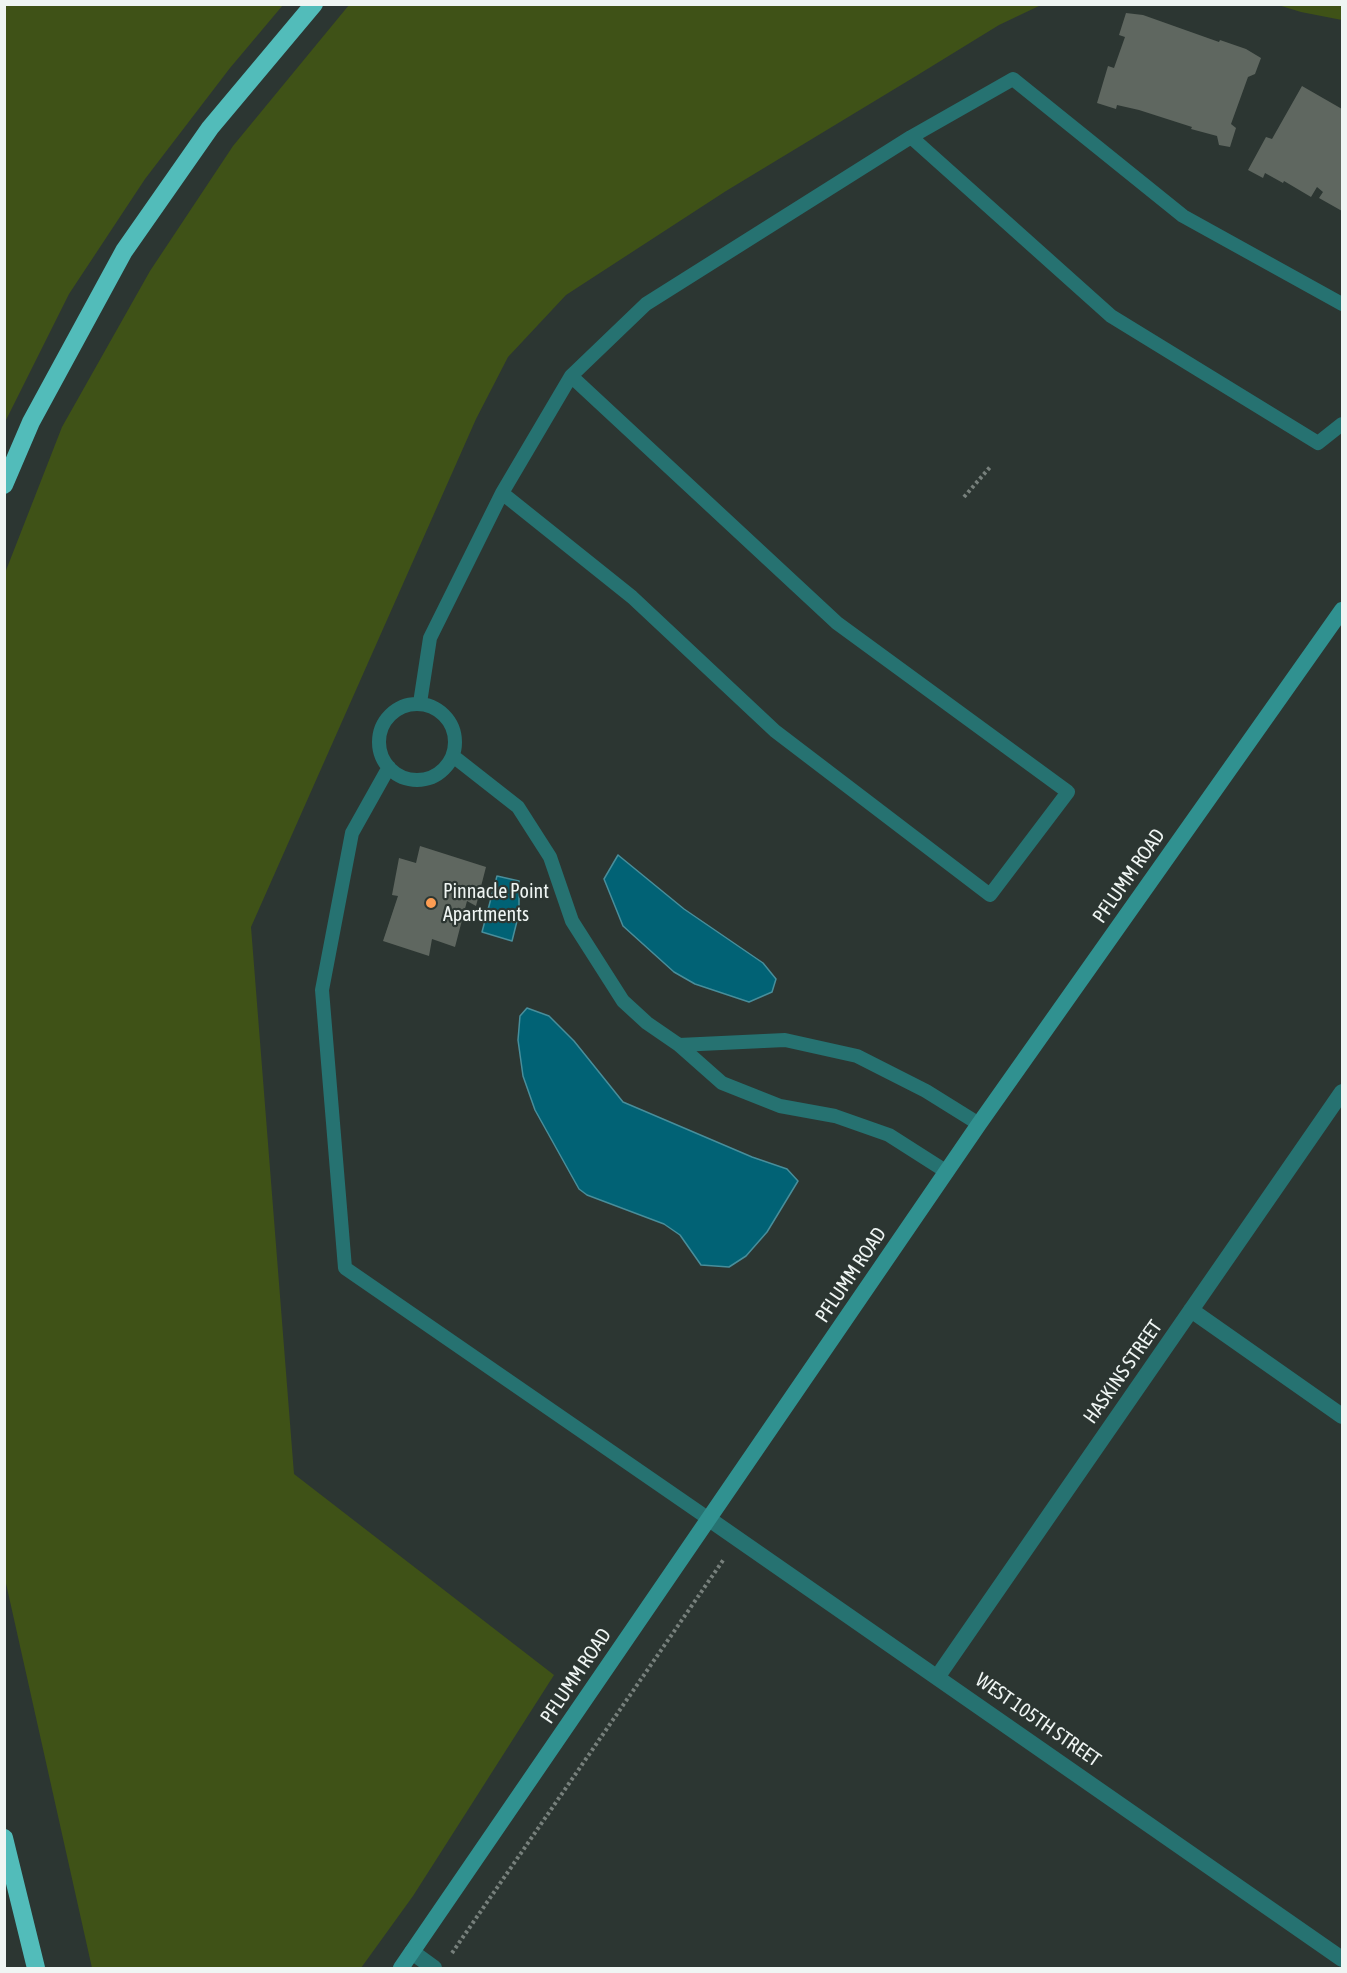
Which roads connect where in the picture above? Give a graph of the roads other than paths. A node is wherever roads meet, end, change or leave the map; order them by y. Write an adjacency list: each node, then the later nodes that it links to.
1 (314, 4): 6 (highway)
2 (911, 137): 3 (lane); 4 (lane); 5 (lane)
3 (1342, 304)
4 (572, 376): 7 (lane); 7 (lane)
5 (1342, 424)
6 (4, 485)
7 (502, 493): 9 (lane)
8 (1342, 610): 14 (main road, PFLUMM ROAD)
9 (420, 703): 10 (lane); 11 (lane)
10 (453, 756): 11 (lane); 12 (lane)
11 (389, 767): 18 (lane)
12 (679, 1045): 14 (lane); 15 (lane)
13 (1342, 1092): 16 (street, HASKINS STREET)
14 (980, 1124): 15 (main road, PFLUMM ROAD)
15 (947, 1172): 18 (main road, PFLUMM ROAD)
16 (1191, 1310): 17 (street); 19 (street, HASKINS STREET)
17 (1342, 1416)
18 (709, 1519): 19 (street, WEST 105TH STREET); 21 (main road, PFLUMM ROAD)
19 (938, 1676): 22 (street, WEST 105TH STREET)
20 (4, 1838): 23 (highway)
21 (412, 1952): 24 (main road, PFLUMM ROAD); 25 (street)
22 (1342, 1959)
23 (36, 1968)
24 (401, 1968)
25 (434, 1968)

